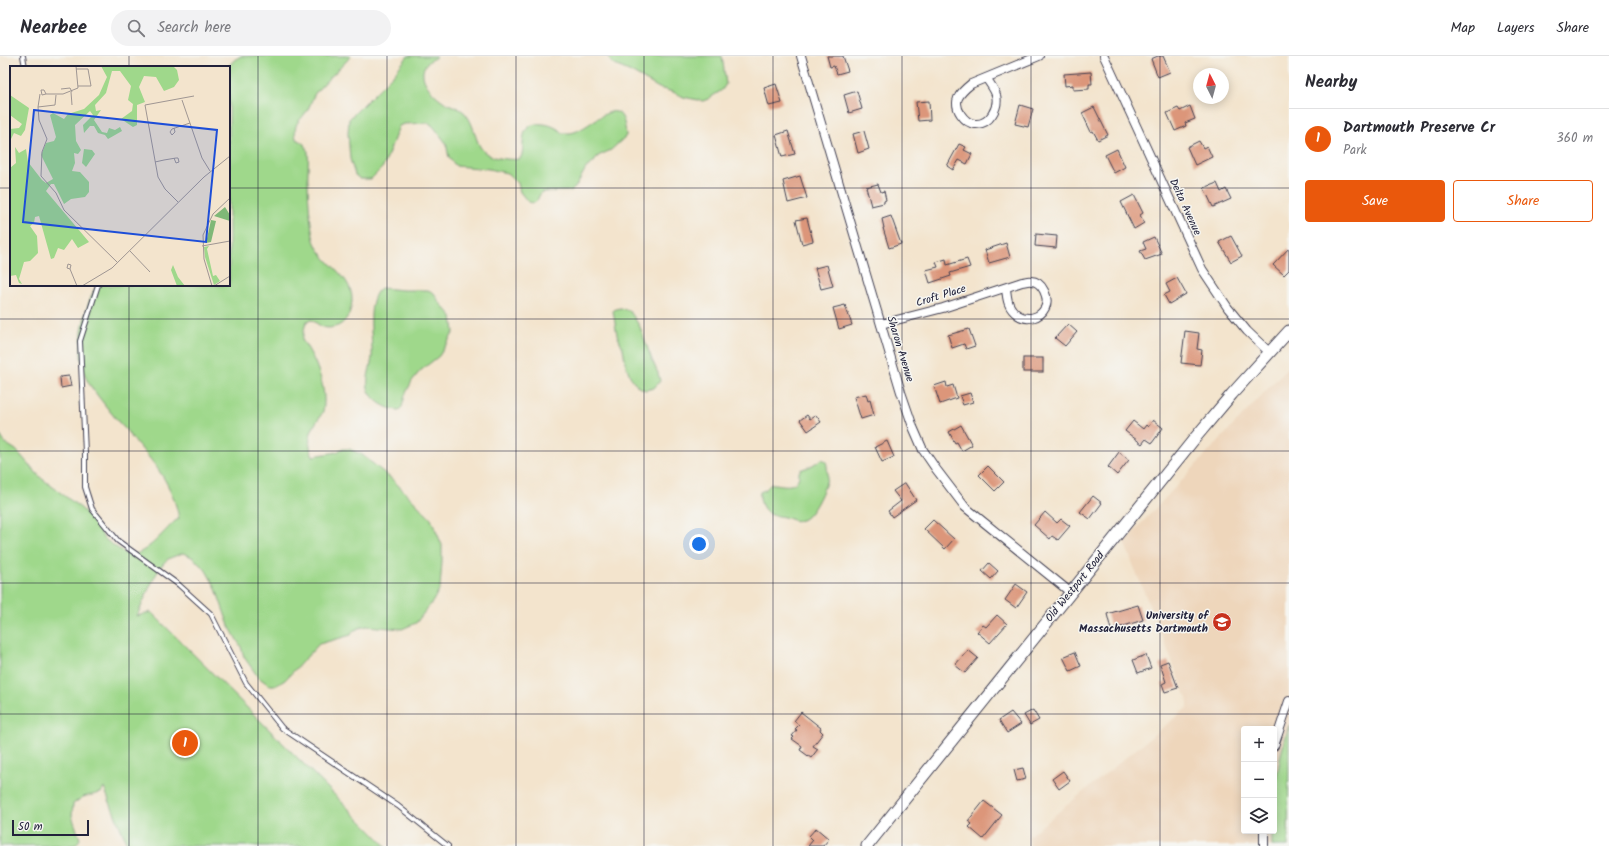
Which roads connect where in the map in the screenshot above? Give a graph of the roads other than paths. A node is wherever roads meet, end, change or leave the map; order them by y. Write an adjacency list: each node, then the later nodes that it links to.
1 (23, 56): 5 (lane)
2 (801, 56): 9 (street, Sharon Avenue)
3 (1039, 56): 6 (street)
4 (1104, 56): 11 (street, Delta Avenue)
5 (25, 66)
6 (987, 79): 6 (street)
7 (98, 286): 16 (lane)
8 (1006, 288): 8 (street, Croft Place); 9 (street, Croft Place)
9 (881, 324): 12 (street, Sharon Avenue)
10 (1289, 331): 11 (main road, Old Westport Road)
11 (1269, 352): 12 (main road, Old Westport Road)
12 (1070, 592): 17 (main road, Old Westport Road)
13 (1289, 701): 14 (street)
14 (1277, 737)
15 (1264, 834): 18 (street)
16 (448, 846)
17 (867, 846)
18 (1264, 846)

